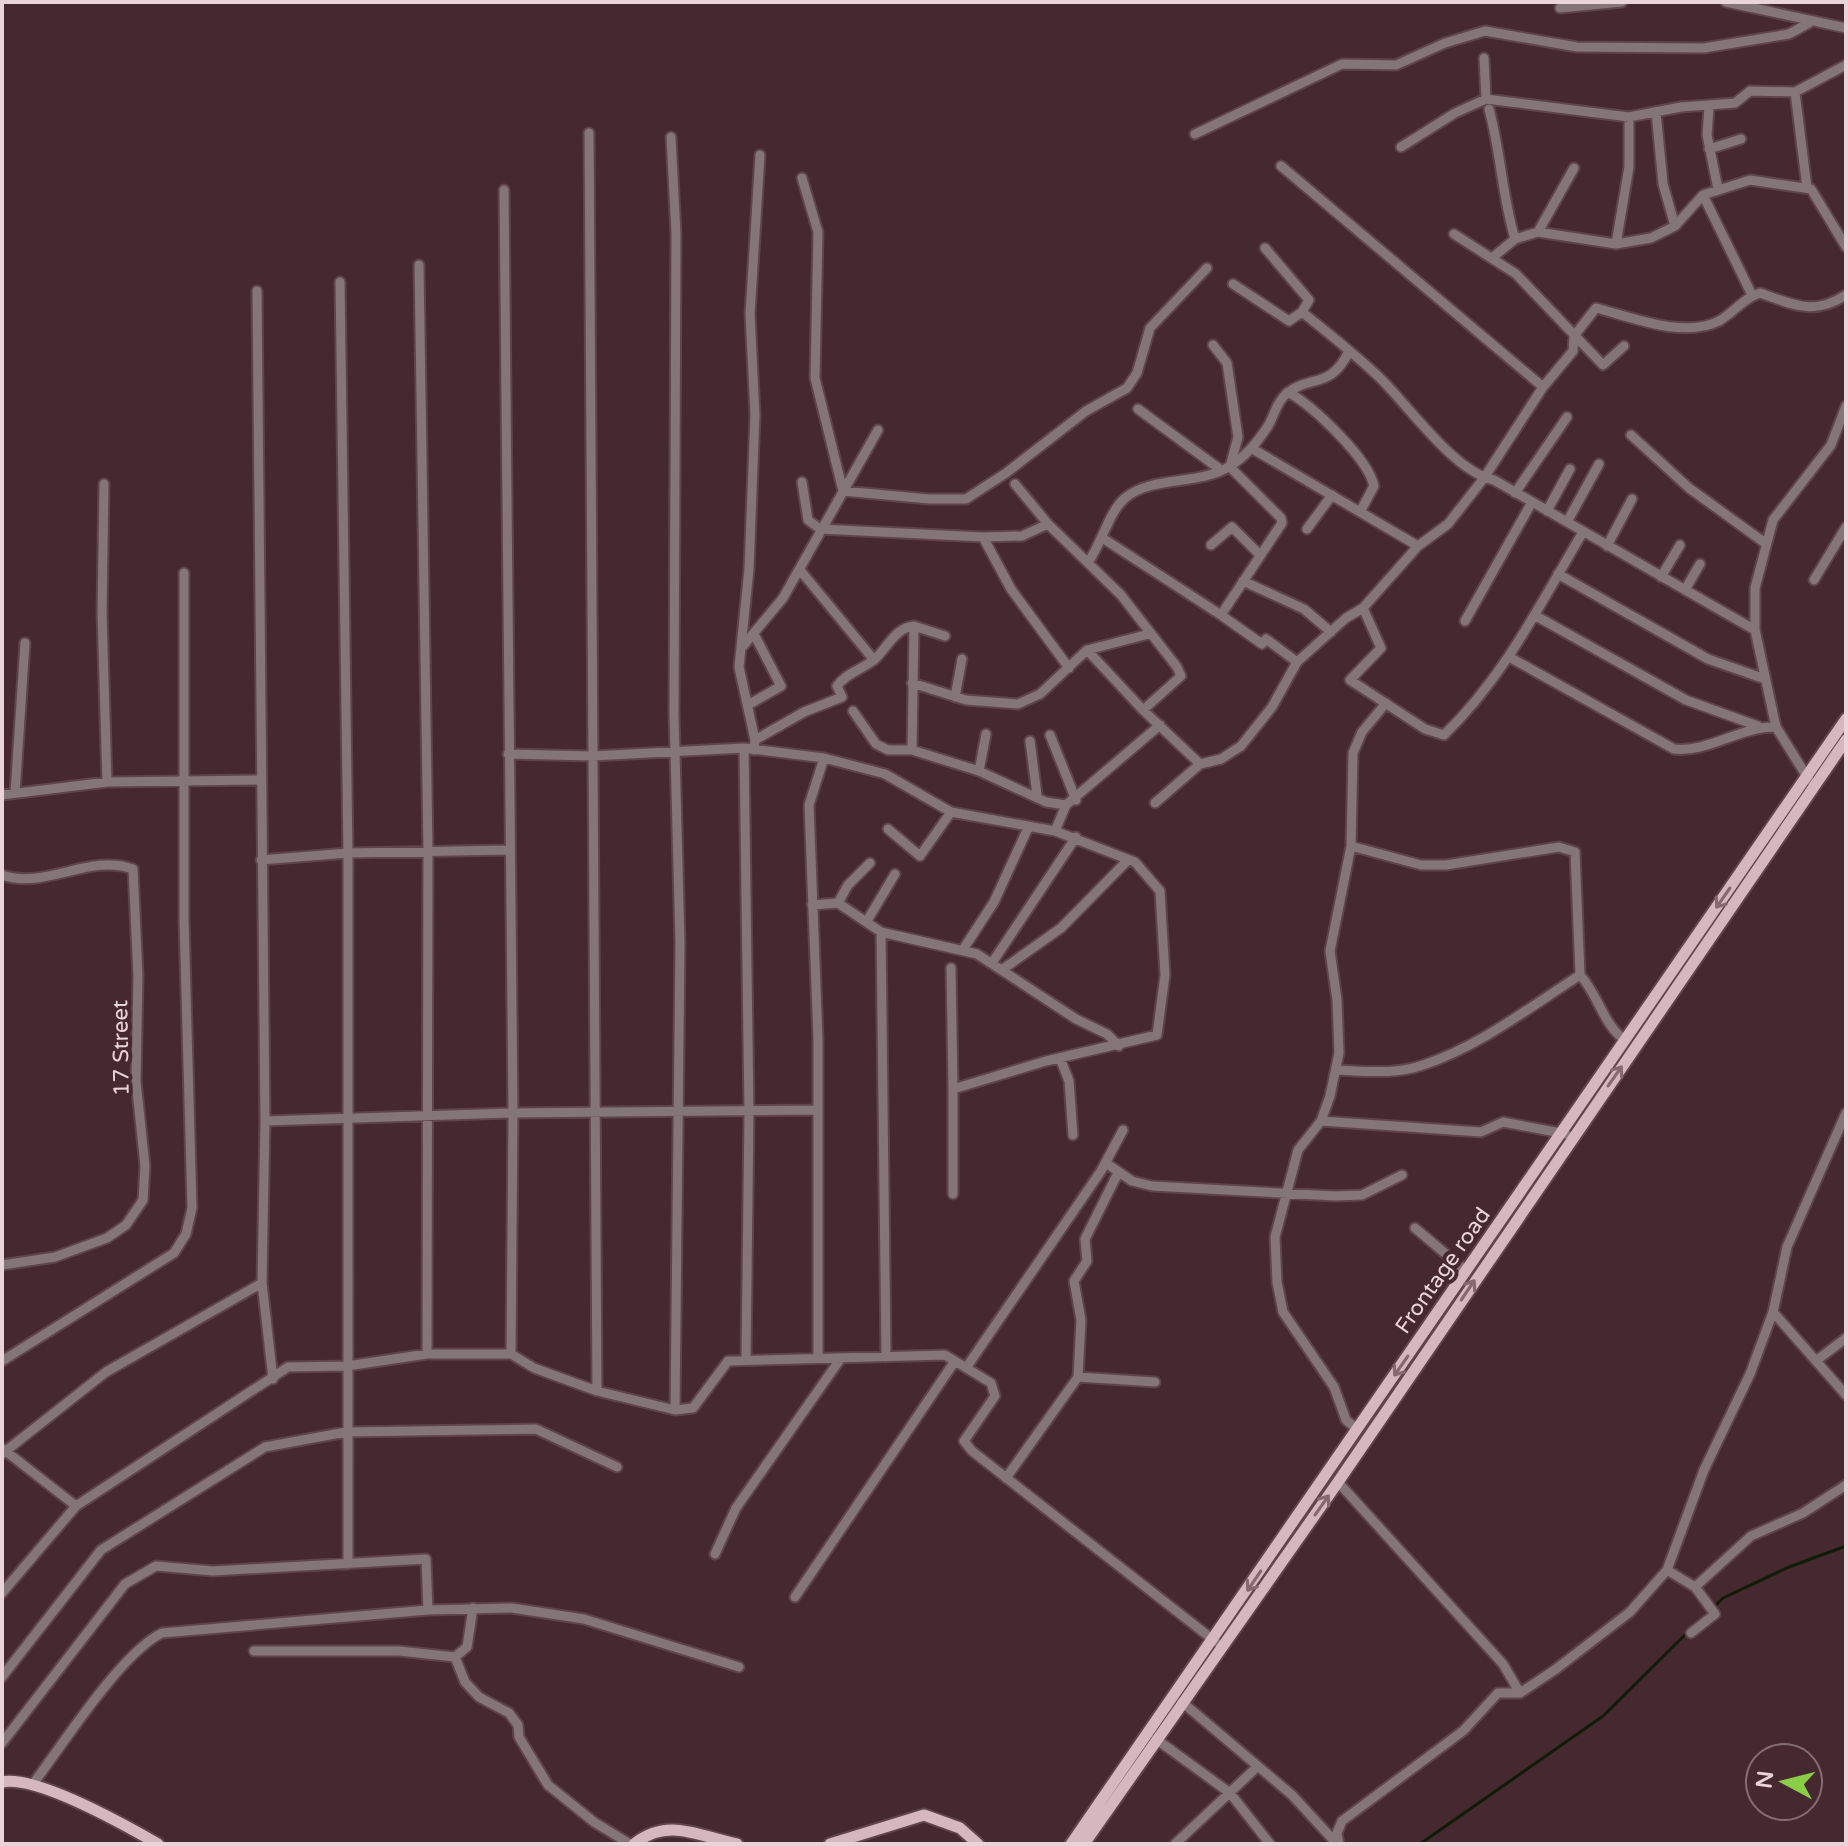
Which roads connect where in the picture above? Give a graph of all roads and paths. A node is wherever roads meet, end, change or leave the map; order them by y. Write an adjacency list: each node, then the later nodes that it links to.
1 (1622, 2): 4 (street)
2 (1726, 2): 3 (street)
3 (1765, 5): 5 (street)
4 (1560, 8)
5 (1809, 23): 6 (street); 15 (street)
6 (1846, 28)
7 (1484, 58): 10 (street)
8 (1846, 65): 9 (street)
9 (1795, 92): 11 (street); 24 (street)
10 (1488, 104): 13 (street); 18 (street); 31 (street)
11 (1709, 107): 12 (street); 19 (street)
12 (1656, 112): 13 (street); 28 (street)
13 (1629, 117): 32 (street)
14 (589, 133): 132 (street)
15 (1195, 134)
16 (671, 137): 131 (street)
17 (1741, 139): 19 (street)
18 (1401, 147)
19 (1709, 149): 25 (street)
20 (760, 155): 106 (street)
21 (1281, 166): 48 (street)
22 (1574, 168): 29 (street)
23 (802, 178): 63 (street)
24 (1807, 188): 25 (street); 33 (street)
25 (1718, 189): 27 (street)
26 (504, 190): 130 (street)
27 (1703, 195): 28 (street); 41 (street)
28 (1675, 226): 32 (street)
29 (1538, 232): 31 (street); 32 (street)
30 (1454, 234): 35 (street)
31 (1515, 239): 35 (street)
32 (1616, 244)
33 (1846, 247)
34 (1265, 248): 43 (street)
35 (1492, 258): 44 (street)
36 (419, 265): 151 (street)
37 (1207, 268): 63 (street)
38 (340, 282): 153 (street)
39 (1233, 284): 43 (street)
40 (257, 291): 137 (street)
41 (1752, 295): 42 (street); 44 (street)
42 (1846, 295)
43 (1302, 312): 47 (street)
44 (1574, 336): 46 (street); 48 (street)
45 (1213, 345): 57 (street)
46 (1624, 346)
47 (1349, 351): 49 (street); 59 (street)
48 (1543, 387): 59 (street)
49 (1288, 392): 55 (street); 69 (street)
50 (1846, 406): 78 (street)
51 (1138, 409): 57 (street)
52 (1567, 417): 64 (street)
53 (878, 430): 63 (street)
54 (1631, 435): 78 (street)
55 (1251, 448): 57 (street); 65 (street)
56 (1599, 464): 70 (street)
57 (1225, 468): 77 (street); 85 (street)
58 (1570, 469): 68 (street)
59 (1484, 478): 64 (street); 82 (street)
60 (802, 482): 73 (street)
61 (104, 484): 139 (street)
62 (1015, 484): 71 (street)
63 (843, 491): 73 (street)
64 (1515, 493): 67 (street)
65 (1332, 495): 69 (street); 74 (street)
66 (1632, 499): 83 (street)
67 (1532, 502): 68 (street); 98 (street)
68 (1547, 511): 70 (street)
69 (1360, 512): 82 (street)
70 (1567, 522): 75 (street)
71 (1048, 524): 76 (street); 86 (street)
72 (1846, 527): 79 (street)
73 (820, 529): 76 (street); 88 (street)
74 (1307, 529)
75 (1583, 532): 83 (street); 90 (street)
76 (983, 537): 112 (street)
77 (1104, 539): 86 (street); 96 (street)
78 (1765, 543): 100 (street)
79 (1836, 544): 84 (street); 92 (street)
80 (1211, 545): 85 (street)
81 (1680, 545): 91 (street)
82 (1418, 546): 95 (street)
83 (1607, 546): 91 (street)
84 (1846, 551)
85 (1260, 555): 93 (street)
86 (1089, 561): 103 (street)
87 (1700, 564): 94 (street)
88 (800, 570): 102 (street); 110 (street)
89 (184, 573): 136 (street)
90 (1558, 574): 97 (street); 113 (street)
91 (1661, 577): 94 (street)
92 (1814, 580)
93 (1243, 581): 96 (street); 101 (street)
94 (1685, 590): 100 (street)
95 (1363, 608): 101 (street); 116 (street)
96 (1221, 615): 111 (street)
97 (1536, 616): 108 (street); 122 (street)
98 (1465, 621)
99 (914, 626): 104 (street); 110 (street); 114 (street)
100 (1755, 630): 113 (street)
101 (1331, 632): 111 (street)
102 (754, 634): 106 (street); 117 (street)
103 (1149, 634): 107 (street); 118 (street)
104 (945, 636)
105 (25, 643): 140 (street)
106 (743, 646): 117 (street)
107 (1087, 650): 112 (street); 118 (street)
108 (1511, 658): 116 (street); 122 (street)
109 (962, 659): 115 (street)
110 (874, 660): 128 (street)
111 (1297, 662): 134 (street)
112 (1069, 668): 115 (street)
113 (1765, 679): 123 (street)
114 (912, 683): 115 (street); 129 (street)
115 (955, 697)
116 (1386, 703): 150 (street)
117 (748, 705): 128 (street)
118 (1143, 710): 121 (street)
119 (853, 711): 129 (street)
120 (1846, 719): 138 (main road, Frontage road)
121 (1160, 725): 134 (street); 143 (street)
122 (1758, 726): 123 (street)
123 (1776, 727): 138 (street)
124 (986, 734): 135 (street)
125 (1050, 735): 143 (street)
126 (1846, 740): 138 (main road)
127 (1030, 741): 142 (street)
128 (751, 746): 131 (street); 133 (street); 177 (street)
129 (912, 750): 135 (street)
130 (508, 754): 132 (street); 152 (street)
131 (674, 754): 132 (street); 174 (street)
132 (592, 756): 176 (street)
133 (824, 758): 145 (street); 160 (street)
134 (1200, 764): 144 (street)
135 (979, 771): 142 (street)
136 (183, 779): 137 (street); 139 (street); 204 (street)
137 (260, 780): 154 (street)
138 (1811, 781): 168 (main road, Frontage road, one-way to 168); 184 (main road, one-way to 138)
139 (107, 782): 140 (street)
140 (15, 793): 141 (street)
141 (2, 795)
142 (1037, 795): 143 (street)
143 (1071, 802): 148 (street)
144 (1155, 803)
145 (951, 812): 146 (street); 147 (street)
146 (1028, 828): 148 (street); 163 (street)
147 (888, 829)
148 (1055, 831): 149 (street)
149 (1076, 837): 155 (street); 164 (street)
150 (1351, 846): 167 (street); 171 (street)
151 (428, 850): 152 (street); 153 (street); 179 (street)
152 (508, 850): 175 (street)
153 (348, 853): 154 (street); 180 (street)
154 (261, 860): 181 (street)
155 (1128, 860): 166 (street); 169 (street)
156 (870, 863): 159 (street)
157 (895, 874): 161 (street)
158 (2, 875): 192 (street, 17 Street)
159 (838, 903): 160 (street); 161 (street)
160 (812, 905): 173 (street)
161 (867, 921): 162 (street)
162 (881, 932): 163 (street); 199 (street)
163 (964, 948): 164 (street)
164 (992, 963): 166 (street)
165 (951, 968): 172 (street)
166 (1003, 969): 169 (street)
167 (1580, 975): 168 (street); 171 (street)
168 (1625, 1040): 184 (main road, Frontage road)
169 (1119, 1046): 170 (street)
170 (1060, 1058): 172 (street); 185 (street)
171 (1336, 1070): 182 (street)
172 (953, 1089): 190 (street)
173 (816, 1110): 177 (street); 200 (street)
174 (679, 1112): 176 (street); 177 (street); 213 (street)
175 (513, 1113): 176 (street); 179 (street); 198 (street)
176 (597, 1113): 211 (street)
177 (749, 1113): 202 (street)
178 (1846, 1113): 195 (street)
179 (428, 1115): 180 (street); 197 (street)
180 (347, 1120): 181 (street); 206 (street)
181 (265, 1121): 194 (street)
182 (1321, 1121): 184 (street); 189 (street)
183 (1123, 1130): 186 (street)
184 (1567, 1134): 193 (main road, Frontage road); 219 (main road, one-way to 184)
185 (1073, 1135)
186 (1106, 1163): 187 (street); 207 (street)
187 (1118, 1173): 189 (street); 208 (street)
188 (1402, 1175): 189 (street)
189 (1287, 1192): 214 (street)
190 (953, 1194)
191 (1415, 1228): 193 (street)
192 (2, 1265)
193 (1466, 1271): 214 (main road, Frontage road, one-way to 214)
194 (262, 1283): 209 (street); 216 (street)
195 (1773, 1312): 203 (street); 224 (street)
196 (1846, 1338): 203 (street)
197 (427, 1354): 198 (street); 206 (street)
198 (511, 1354): 211 (street)
199 (886, 1357): 201 (street); 205 (street)
200 (818, 1358): 201 (street); 202 (street)
201 (841, 1358): 222 (street)
202 (746, 1360): 213 (street)
203 (1817, 1360): 212 (street)
204 (2, 1361)
205 (955, 1361): 207 (street); 227 (street)
206 (347, 1366): 209 (street); 215 (street)
207 (966, 1368): 218 (street)
208 (1078, 1377): 210 (street); 218 (street)
209 (273, 1379): 221 (street)
210 (1155, 1382)
211 (597, 1391): 213 (street)
212 (1846, 1395)
213 (675, 1410)
214 (1357, 1429): 231 (main road, Frontage road, one-way to 231)
215 (346, 1432): 217 (street); 223 (street); 235 (street)
216 (3, 1451): 221 (street)
217 (617, 1467)
218 (1006, 1478): 231 (street)
219 (1338, 1482): 231 (main road, one-way to 219); 236 (street)
220 (1846, 1485): 225 (street)
221 (76, 1506): 226 (street)
222 (715, 1554)
223 (348, 1564): 229 (street); 239 (street)
224 (1667, 1570): 225 (street); 236 (street)
225 (1695, 1587): 230 (street)
226 (2, 1593)
227 (795, 1597)
228 (473, 1608): 229 (street); 233 (street); 234 (street)
229 (428, 1610): 242 (street)
230 (1691, 1633)
231 (1218, 1644): 237 (main road); 249 (main road, Frontage road)
232 (254, 1651): 233 (street)
233 (455, 1657): 246 (street)
234 (739, 1667)
235 (2, 1677)
236 (1520, 1693): 253 (street)
237 (1182, 1702): 238 (main road); 240 (street)
238 (1156, 1739): 243 (street); 250 (main road)
239 (2, 1743)
240 (1257, 1767): 243 (street); 253 (street)
241 (2, 1782): 242 (main road)
242 (33, 1784): 245 (main road)
243 (1230, 1793): 251 (street); 252 (street)
244 (728, 1843): 246 (main road)
245 (158, 1844)
246 (632, 1844)
247 (830, 1844): 248 (main road)
248 (978, 1844)
249 (1071, 1844)
250 (1084, 1844)
251 (1175, 1844)
252 (1270, 1844)
253 (1338, 1844)

